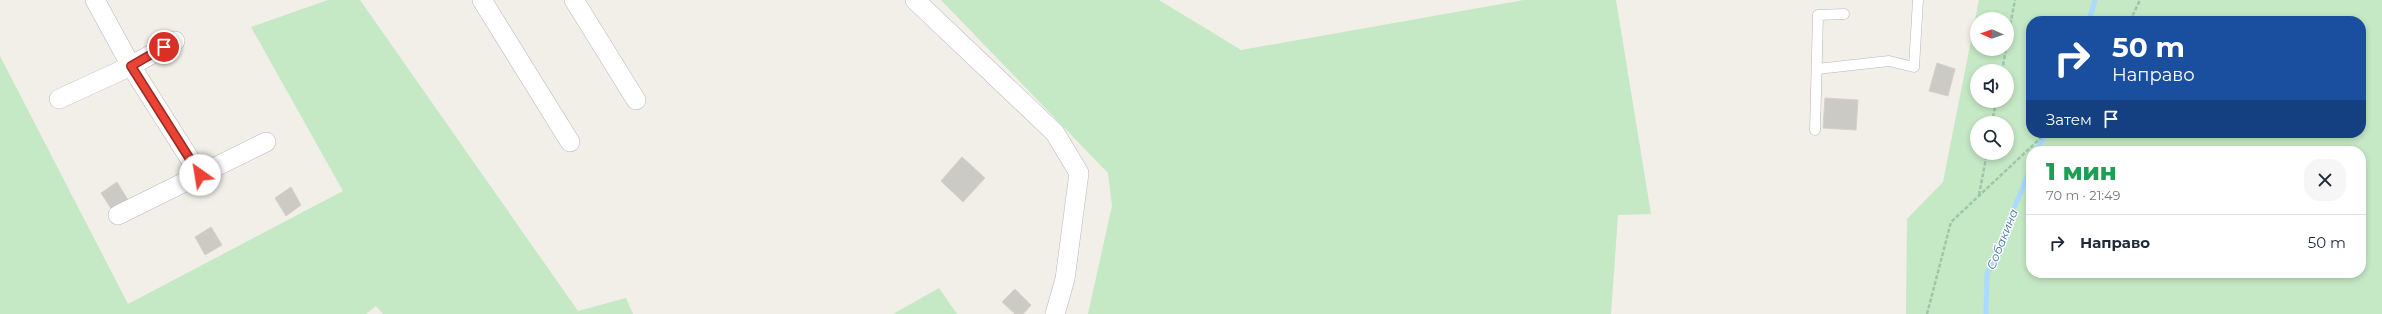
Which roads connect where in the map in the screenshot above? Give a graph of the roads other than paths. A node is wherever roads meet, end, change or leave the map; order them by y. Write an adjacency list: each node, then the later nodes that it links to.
1 (95, 0): 8 (street)
2 (482, 0): 14 (street)
3 (574, 0): 11 (street)
4 (915, 0): 17 (street)
5 (1918, 0): 9 (lane)
6 (1844, 14): 9 (lane)
7 (175, 41): 8 (street)
8 (131, 66): 10 (street); 15 (street)
9 (1818, 69): 12 (lane)
10 (59, 99)
11 (636, 100)
12 (1815, 130)
13 (266, 142): 15 (street)
14 (570, 142)
15 (200, 175): 16 (street)
16 (118, 216)
17 (1055, 314)

